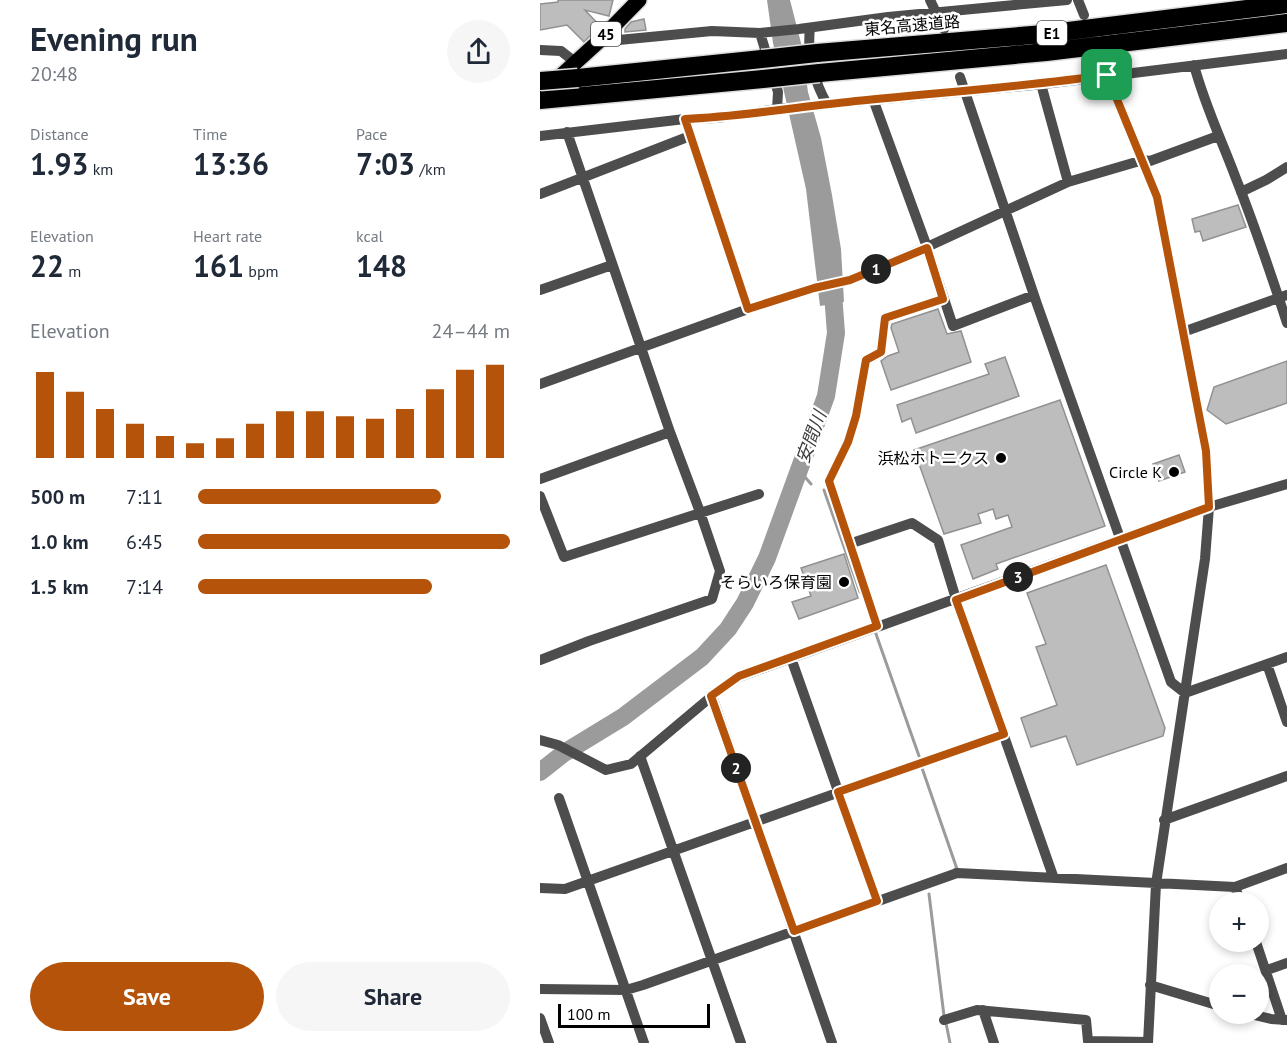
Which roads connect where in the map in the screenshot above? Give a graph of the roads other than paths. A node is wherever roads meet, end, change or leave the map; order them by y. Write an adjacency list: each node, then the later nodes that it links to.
1 (639, 0): 12 (main road, 45)
2 (930, 0): 6 (street)
3 (1067, 0): 6 (street)
4 (1078, 0): 7 (street)
5 (1287, 4): 17 (highway, 東名高速道路 / E1, bridge)
6 (934, 12): 9 (street); 10 (street)
7 (1084, 15)
8 (1287, 23): 23 (highway, E1, bridge)
9 (805, 29): 11 (street); 25 (street)
10 (944, 30)
11 (763, 32): 12 (street); 26 (street)
12 (598, 42): 17 (main road, 45)
13 (540, 50): 17 (street)
14 (1287, 54): 16 (street)
15 (1104, 62): 18 (street)
16 (1194, 65): 18 (street); 31 (street)
17 (576, 70): 20 (highway, 東名高速道路 / E1, bridge); 23 (main road, 45)
18 (1107, 75): 21 (street); 32 (street)
19 (960, 77): 22 (street)
20 (540, 81)
21 (1041, 84): 22 (street); 35 (street)
22 (965, 91): 24 (street); 38 (street)
23 (540, 97)
24 (873, 99): 25 (street); 39 (street)
25 (823, 104): 26 (street)
26 (779, 109): 27 (street)
27 (685, 119): 28 (street); 30 (street)
28 (567, 132): 29 (street); 34 (street)
29 (540, 136)
30 (690, 136): 34 (street); 45 (street)
31 (1218, 136): 32 (street); 36 (street)
32 (1143, 160): 35 (street); 47 (street)
33 (1287, 167): 36 (street)
34 (583, 178): 37 (street); 40 (street)
35 (1068, 182): 38 (street)
36 (1240, 192): 43 (street)
37 (540, 194)
38 (1005, 210): 39 (street); 42 (street)
39 (927, 248): 44 (street); 45 (street)
40 (612, 265): 41 (street); 48 (street)
41 (540, 290)
42 (1034, 295): 44 (street); 57 (street)
43 (1283, 296): 46 (street); 47 (street)
44 (943, 299): 58 (street)
45 (748, 309): 48 (street)
46 (1287, 323)
47 (1183, 332): 55 (street)
48 (641, 348): 49 (street); 50 (street)
49 (540, 384)
50 (670, 432): 51 (street); 56 (street)
51 (540, 479)
52 (1287, 484): 55 (street)
53 (759, 494): 56 (street)
54 (540, 496): 56 (street)
55 (1209, 507): 57 (street); 65 (street)
56 (700, 512): 63 (street)
57 (1119, 541): 59 (street); 65 (street)
58 (849, 544): 59 (street); 60 (street)
59 (956, 600): 60 (street); 68 (street)
60 (877, 626): 62 (street)
61 (1287, 657): 64 (street)
62 (791, 658): 66 (street); 72 (street)
63 (540, 660)
64 (1267, 664): 65 (street); 67 (street)
65 (1185, 693): 74 (street)
66 (711, 696): 70 (street); 75 (street)
67 (1287, 722)
68 (1004, 734): 72 (street); 78 (street)
69 (540, 740): 70 (street)
70 (640, 756): 76 (street)
71 (1287, 776): 74 (street)
72 (838, 792): 75 (street); 84 (street)
73 (559, 798): 79 (street)
74 (1164, 820): 80 (street)
75 (754, 822): 76 (street); 85 (street)
76 (673, 850): 79 (street); 86 (street)
77 (1287, 868): 81 (street)
78 (1053, 876): 80 (street); 84 (street)
79 (587, 881): 82 (street); 92 (street)
80 (1156, 884): 81 (street); 90 (street)
81 (1235, 887): 83 (street)
82 (540, 888)
83 (1237, 892)
84 (877, 901): 85 (street)
85 (794, 931): 86 (street); 103 (street)
86 (712, 959): 92 (street); 102 (street)
87 (1287, 963): 88 (street)
88 (1269, 969)
89 (1269, 976): 98 (street)
90 (1150, 985): 93 (street); 99 (street)
91 (540, 989): 92 (street)
92 (626, 990): 101 (street)
93 (1209, 1003)
94 (983, 1010): 97 (street); 99 (street); 104 (street)
95 (1269, 1017): 98 (street)
96 (540, 1018): 100 (street)
97 (944, 1020)
98 (1284, 1020)
99 (1148, 1042)
100 (549, 1043)
101 (644, 1043)
102 (741, 1043)
103 (832, 1043)
104 (994, 1043)

